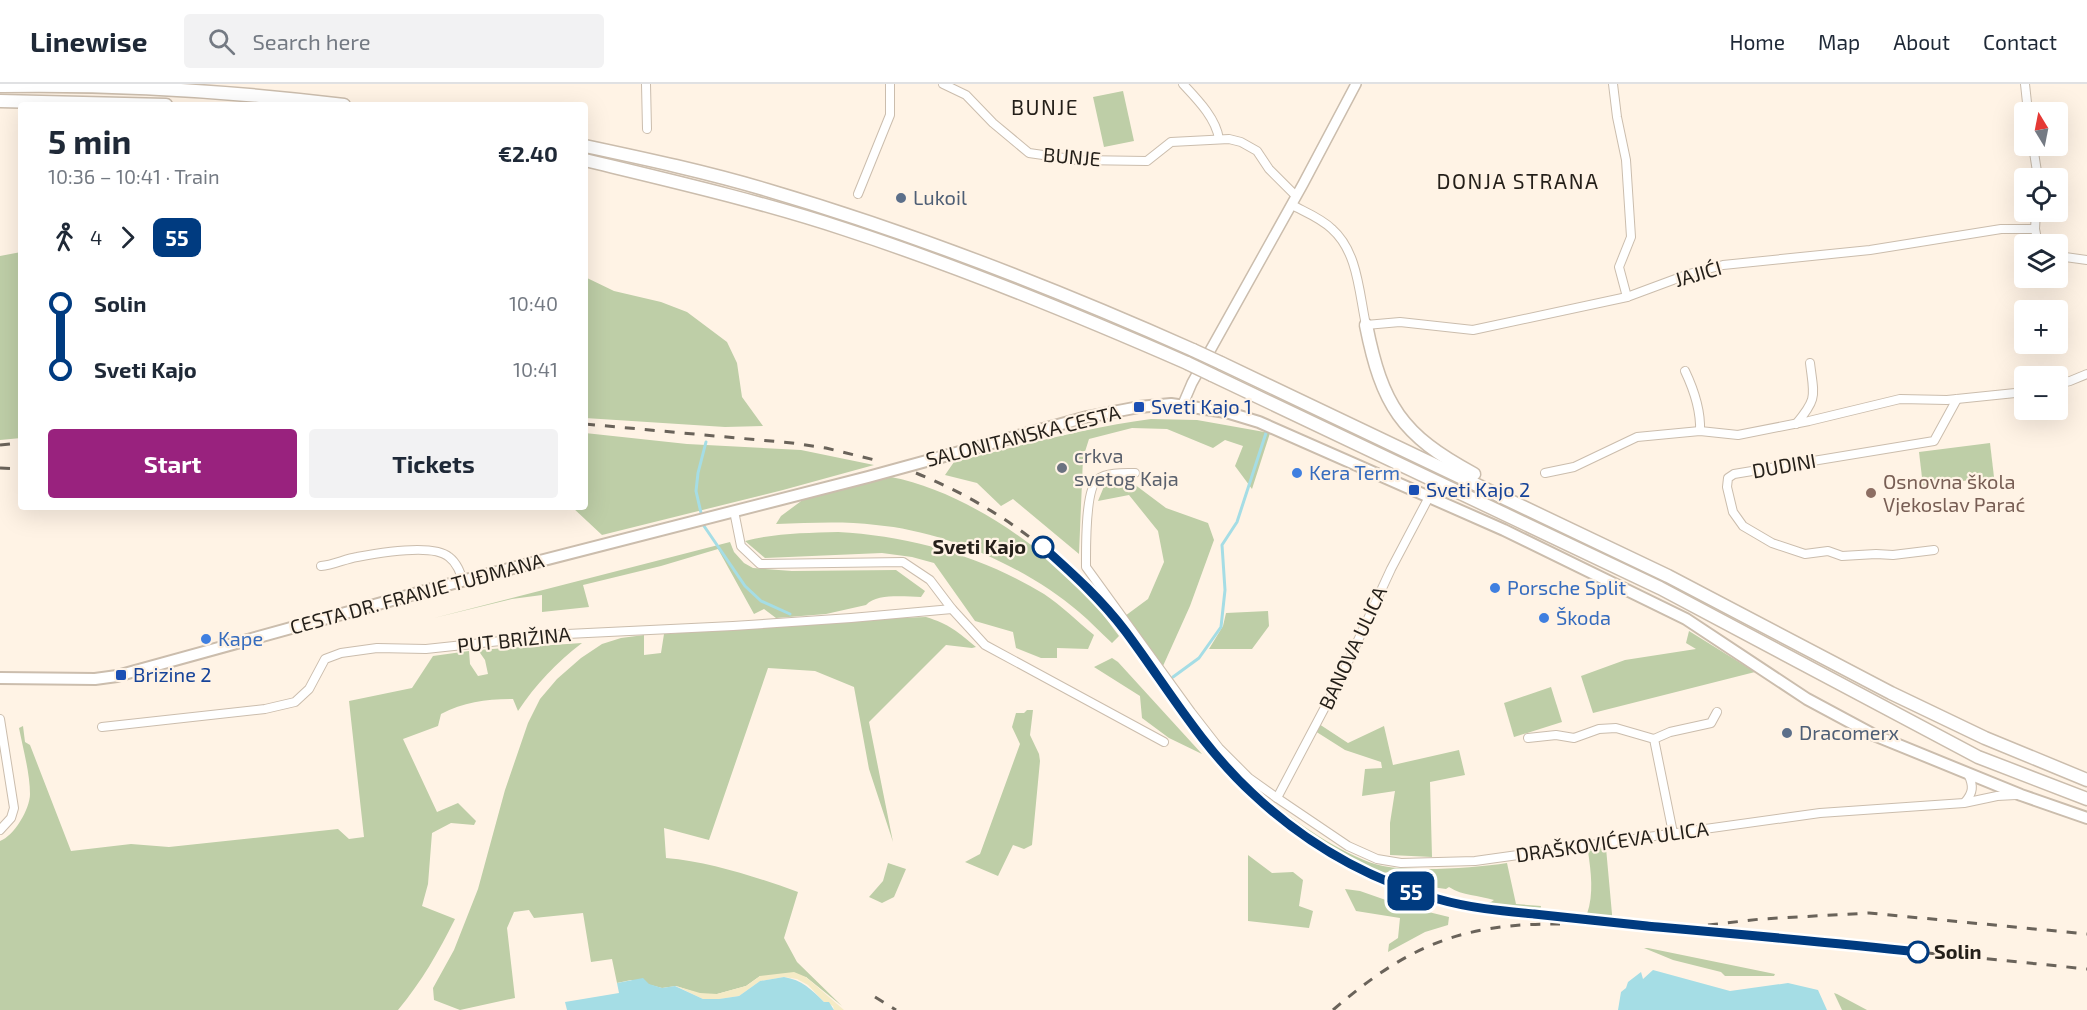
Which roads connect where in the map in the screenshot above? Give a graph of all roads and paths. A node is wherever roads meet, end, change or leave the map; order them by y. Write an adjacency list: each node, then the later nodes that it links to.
1 (646, 84): 13 (street)
2 (890, 84): 17 (street)
3 (943, 84): 14 (street, BUNJE)
4 (1183, 84): 14 (street)
5 (1356, 84): 18 (street)
6 (1613, 84): 24 (street)
7 (2025, 84): 12 (street)
8 (0, 86): 11 (highway)
9 (0, 101): 10 (highway)
10 (42, 102)
11 (316, 102)
12 (2027, 102)
13 (647, 129)
14 (1220, 139): 18 (street, BUNJE)
15 (588, 147): 37 (highway, bridge)
16 (588, 161): 56 (highway, bridge)
17 (858, 194)
18 (1294, 200): 25 (street, BUNJE); 32 (street)
19 (2035, 222): 20 (street)
20 (2035, 229): 21 (street); 24 (street, JAJIĆI)
21 (2036, 234)
22 (2068, 257): 23 (street)
23 (2087, 260)
24 (1627, 297): 25 (street, JAJIĆI)
25 (1366, 325): 37 (highway)
26 (1810, 363): 33 (street)
27 (1685, 371): 34 (street)
28 (2087, 374): 29 (street)
29 (2068, 382)
30 (2014, 393): 31 (street, DUDINI)
31 (1956, 399): 33 (street, DUDINI); 41 (street, DUDINI)
32 (1183, 404): 38 (main road, SALONITANSKA CESTA); 39 (main road, SALONITANSKA CESTA)
33 (1796, 424): 34 (street, DUDINI)
34 (1700, 431): 36 (street, DUDINI)
35 (1135, 472): 55 (street, DRAŠKOVIĆEVA ULICA)
36 (1545, 473)
37 (1491, 491): 53 (highway)
38 (1429, 497): 52 (main road, SALONITANSKA CESTA); 55 (street, BANOVA ULICA)
39 (734, 511): 40 (main road, SALONITANSKA CESTA); 44 (street)
40 (716, 516): 43 (main road, CESTA DR. FRANJE TUĐMANA)
41 (1934, 550)
42 (321, 566): 43 (street)
43 (463, 581): 45 (main road, CESTA DR. FRANJE TUĐMANA)
44 (952, 609): 48 (street, PUT BRIŽINA); 51 (street)
45 (0, 678)
46 (1717, 712): 50 (street)
47 (0, 719): 59 (street)
48 (102, 727)
49 (1528, 738): 50 (street)
50 (1654, 739): 60 (street)
51 (1164, 742)
52 (1968, 774): 54 (main road, SALONITANSKA CESTA); 57 (street)
53 (2087, 780)
54 (2021, 795): 57 (street, DRAŠKOVIĆEVA ULICA); 58 (main road, SALONITANSKA CESTA)
55 (1277, 798): 60 (street, DRAŠKOVIĆEVA ULICA)
56 (2087, 800)
57 (1964, 803): 60 (street, DRAŠKOVIĆEVA ULICA)
58 (2087, 818)
59 (0, 830)
60 (1673, 833)

